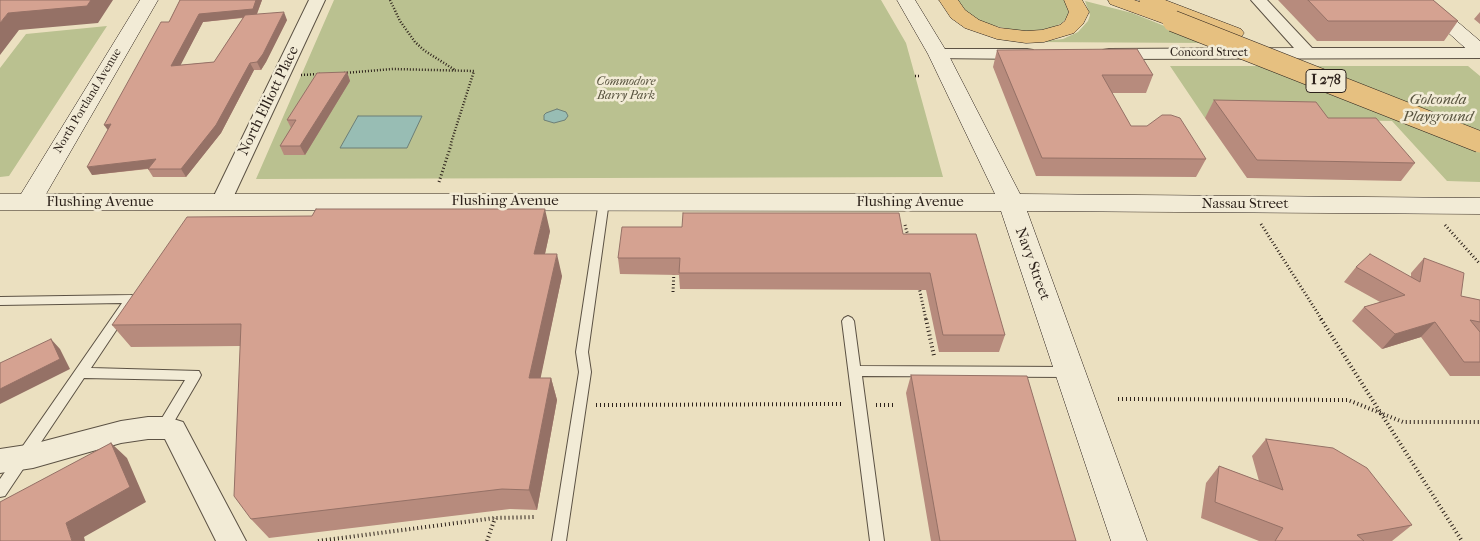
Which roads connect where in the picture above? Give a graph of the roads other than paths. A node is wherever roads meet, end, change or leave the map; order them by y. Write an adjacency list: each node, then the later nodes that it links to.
1 (149, 0): 19 (main road, North Portland Avenue)
2 (317, 0): 20 (street, North Elliott Place)
3 (906, 0): 13 (main road, Navy Street)
4 (948, 0): 5 (highway)
5 (1073, 0)
6 (1117, 0): 10 (highway, I 278)
7 (1148, 0): 10 (highway, I 278)
8 (1259, 0): 12 (street)
9 (1421, 0): 11 (main road)
10 (1180, 11): 16 (highway, I 278); 17 (highway, I 278, bridge)
11 (1480, 52): 12 (street, Concord Street)
12 (1307, 53): 15 (street, Concord Street)
13 (938, 54): 14 (street); 22 (main road, Navy Street)
14 (1043, 54)
15 (1092, 54)
16 (1480, 128)
17 (1480, 142)
18 (0, 202): 19 (main road, Flushing Avenue)
19 (28, 202): 20 (main road, Flushing Avenue)
20 (221, 202): 21 (main road, Flushing Avenue)
21 (604, 202): 22 (main road, Flushing Avenue); 33 (lane)
22 (1011, 202): 23 (main road, Nassau Street); 27 (main road, Navy Street)
23 (1480, 206)
24 (0, 301): 28 (lane)
25 (848, 321): 26 (lane)
26 (855, 371): 27 (lane); 34 (lane)
27 (1070, 372): 35 (main road, Navy Street)
28 (82, 373): 29 (lane); 30 (lane)
29 (163, 428): 30 (street); 32 (street)
30 (12, 459): 31 (lane)
31 (0, 491)
32 (231, 541)
33 (559, 541)
34 (877, 541)
35 (1129, 541)

